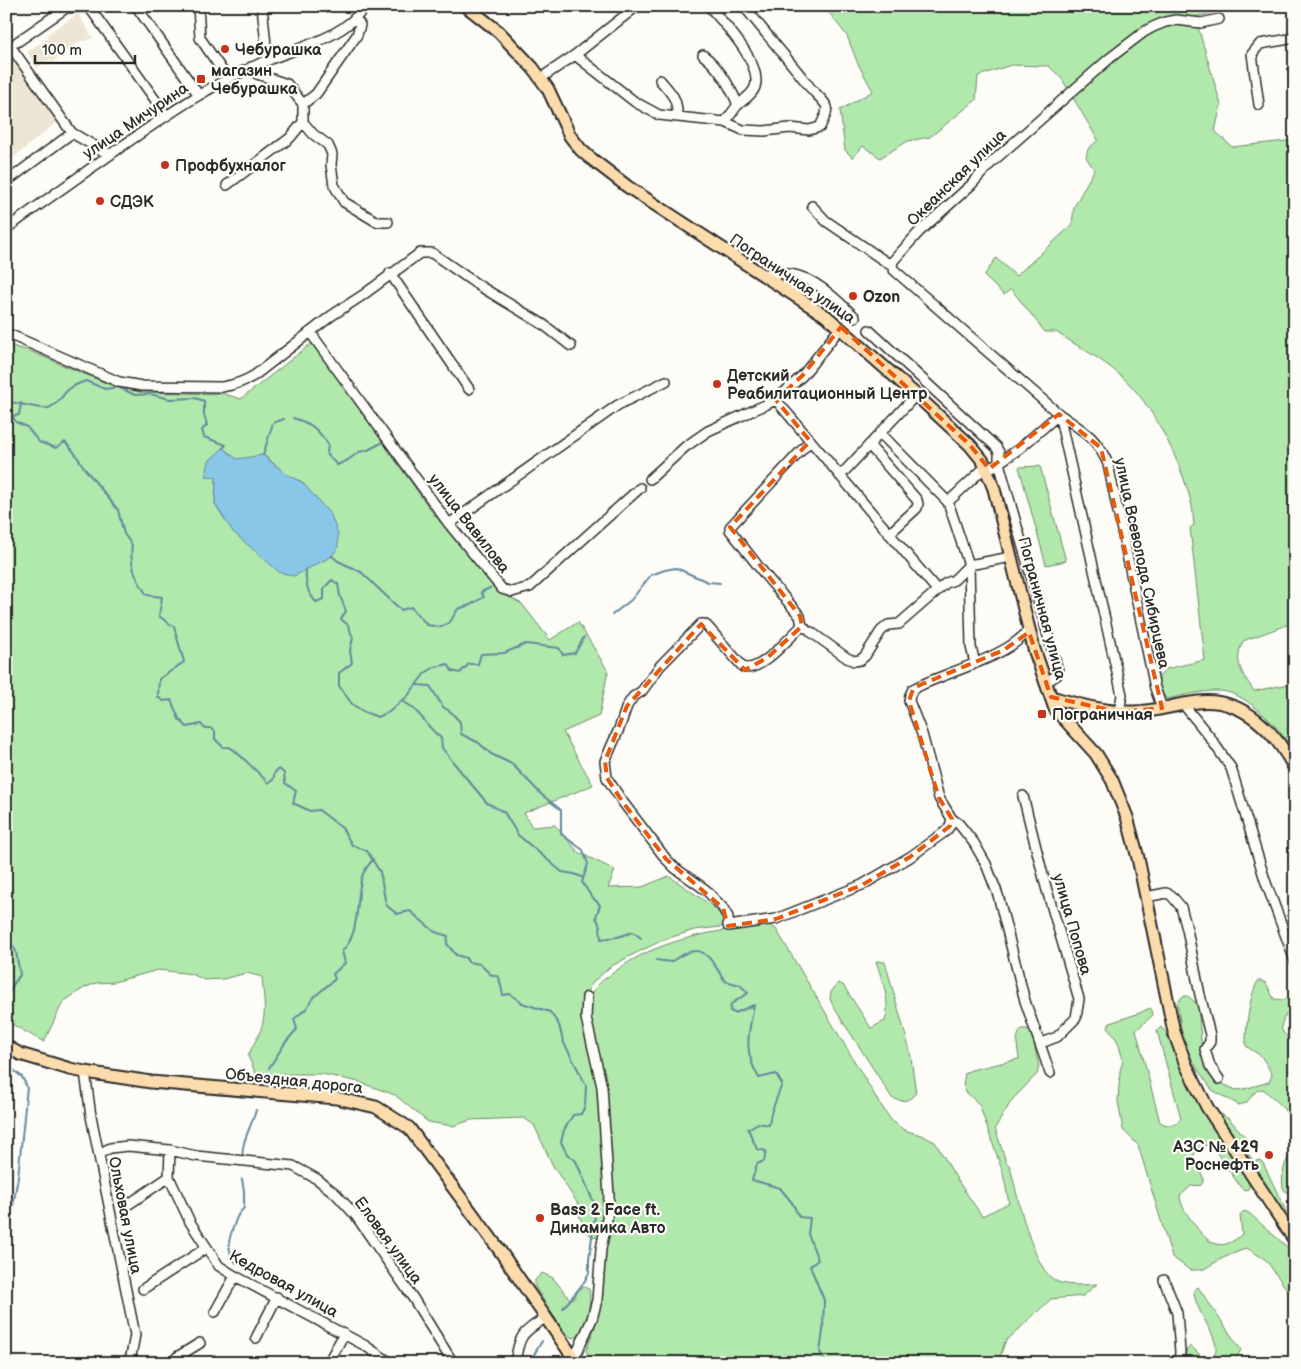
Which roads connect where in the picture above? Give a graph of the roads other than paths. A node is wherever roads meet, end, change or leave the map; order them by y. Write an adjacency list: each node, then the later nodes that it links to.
1 (136, 6): 21 (street)
2 (198, 6): 18 (street)
3 (262, 6): 16 (street)
4 (365, 6): 9 (street, улица Мичурина)
5 (466, 6): 19 (main road, Пограничная улица)
6 (637, 6): 14 (street)
7 (709, 6): 23 (street)
8 (744, 6): 28 (street)
9 (356, 18): 16 (street, улица Мичурина); 22 (street)
10 (1219, 20): 38 (street, Океанская улица)
11 (1295, 38): 24 (street)
12 (6, 40): 29 (street)
13 (17, 42): 25 (street)
14 (575, 55): 19 (street); 26 (street)
15 (703, 55): 23 (street)
16 (269, 59): 17 (street, улица Мичурина)
17 (250, 68): 18 (street, улица Мичурина); 22 (street)
18 (228, 78): 21 (street, улица Мичурина)
19 (541, 78): 40 (main road, Пограничная улица)
20 (660, 80): 26 (street)
21 (198, 94): 25 (street, улица Мичурина)
22 (303, 104): 27 (street)
23 (738, 105): 28 (street)
24 (1259, 105)
25 (166, 115): 30 (street, улица Мичурина)
26 (678, 117): 28 (street)
27 (303, 122): 32 (street); 36 (street)
28 (726, 122)
29 (72, 133): 30 (street); 31 (street)
30 (110, 155): 34 (street, улица Мичурина)
31 (6, 182)
32 (227, 185)
33 (812, 206): 38 (street, улица Всеволода Сибирцева)
34 (24, 216): 35 (street); 37 (street, улица Мичурина)
35 (6, 220)
36 (388, 222)
37 (6, 229)
38 (893, 268): 51 (street, улица Всеволода Сибирцева)
39 (390, 273): 44 (street); 46 (street); 48 (street)
40 (762, 274): 41 (street); 42 (main road, Пограничная улица)
41 (856, 317)
42 (840, 327): 49 (main road, Пограничная улица); 50 (street)
43 (869, 330): 55 (street)
44 (310, 332): 45 (street); 61 (street, улица Вавилова)
45 (6, 333)
46 (571, 346)
47 (666, 381): 61 (street)
48 (469, 389)
49 (916, 395): 52 (street); 56 (main road, Пограничная улица)
50 (776, 400): 53 (street); 58 (street)
51 (1059, 414): 55 (street); 72 (street, улица Всеволода Сибирцева); 73 (street)
52 (880, 433): 54 (street); 60 (street)
53 (810, 441): 57 (street); 66 (street)
54 (869, 445): 57 (street); 62 (street)
55 (999, 463): 56 (street); 69 (street)
56 (987, 469): 60 (street); 63 (main road, Пограничная улица)
57 (840, 476): 62 (street)
58 (650, 479)
59 (640, 488): 61 (street, улица Вавилова)
60 (948, 502): 64 (street)
61 (449, 524)
62 (889, 534): 65 (street)
63 (1011, 557): 64 (street); 67 (main road, Пограничная улица)
64 (969, 565): 65 (street); 68 (street)
65 (937, 590): 66 (street)
66 (806, 628): 76 (street)
67 (1028, 629): 68 (street); 69 (main road, Пограничная улица)
68 (975, 663): 76 (street)
69 (1045, 682): 70 (main road, Пограничная улица)
70 (1051, 697): 73 (main road); 77 (main road, Пограничная улица)
71 (1183, 704): 72 (main road); 74 (main road); 78 (street)
72 (1162, 708): 73 (main road)
73 (1119, 712)
74 (1295, 769)
75 (1023, 796): 80 (street, улица Попова)
76 (952, 819): 80 (street)
77 (1146, 896): 84 (street); 89 (main road, Пограничная улица)
78 (1295, 961)
79 (587, 997): 101 (street)
80 (1041, 1043): 83 (street)
81 (6, 1046): 82 (main road, Объездная дорога)
82 (85, 1072): 86 (street, Ольховая улица); 96 (main road, Объездная дорога)
83 (1050, 1073)
84 (1219, 1079)
85 (170, 1150): 86 (street, Еловая улица); 87 (street, Кедровая улица); 105 (street, Еловая улица)
86 (99, 1154): 100 (street, Ольховая улица)
87 (169, 1177): 88 (street); 90 (street, Кедровая улица)
88 (128, 1204)
89 (1295, 1240)
90 (206, 1248): 91 (street, Кедровая улица); 93 (street)
91 (234, 1276): 94 (street, Кедровая улица); 95 (street)
92 (1164, 1280): 107 (street)
93 (143, 1289)
94 (277, 1297): 97 (street, Кедровая улица); 98 (street)
95 (215, 1312)
96 (545, 1318): 101 (main road, Объездная дорога); 106 (street)
97 (344, 1334): 103 (street); 104 (street, Кедровая улица)
98 (256, 1338)
99 (200, 1343): 102 (street)
100 (131, 1360)
101 (576, 1361)
102 (172, 1363)
103 (328, 1363)
104 (391, 1363)
105 (454, 1363)
106 (515, 1363)
107 (1179, 1363)

